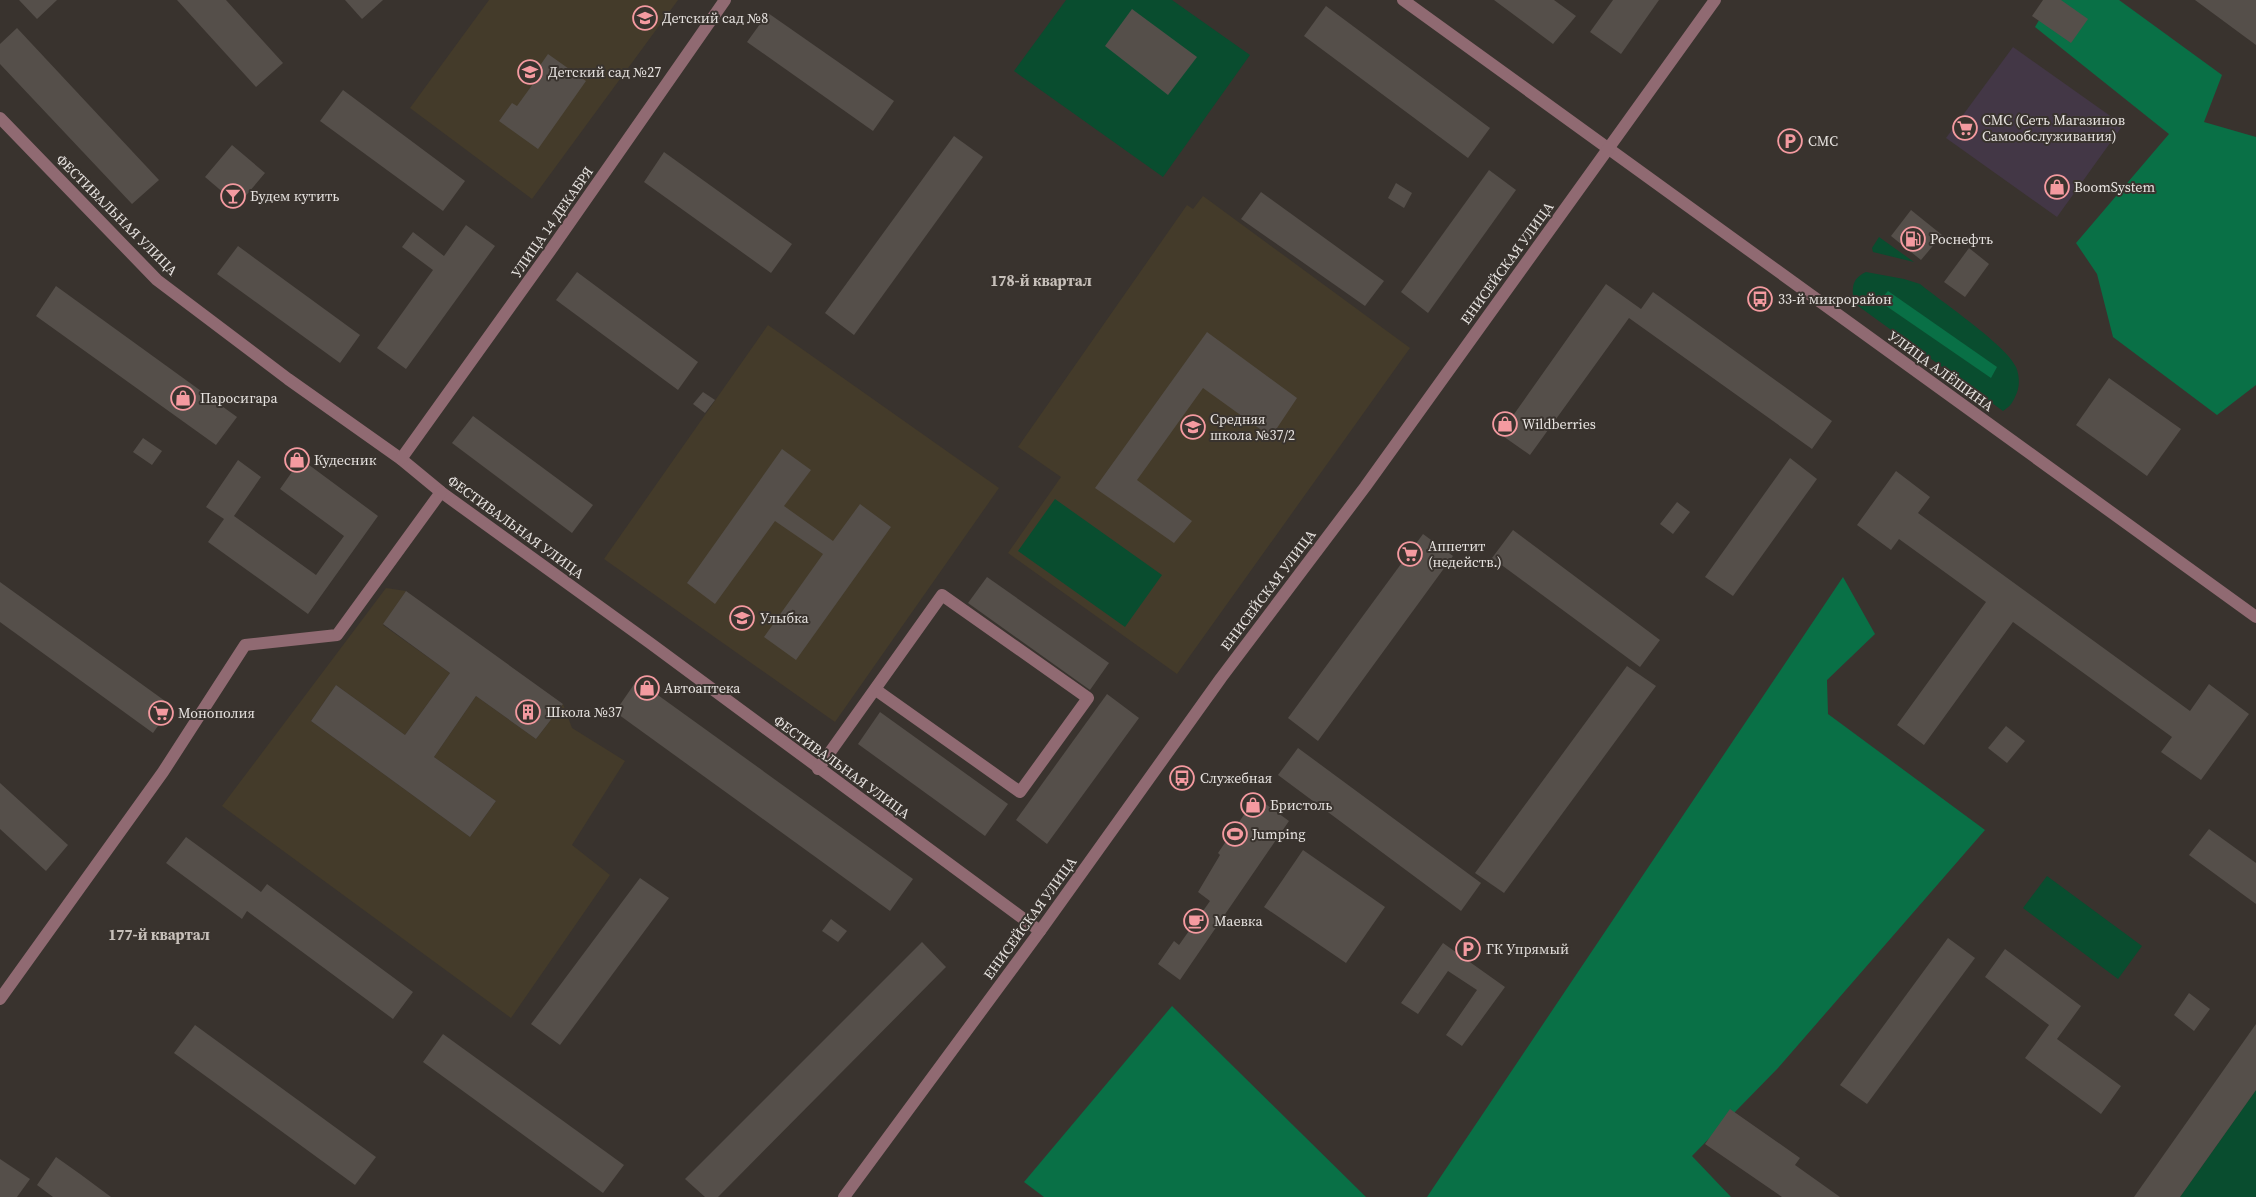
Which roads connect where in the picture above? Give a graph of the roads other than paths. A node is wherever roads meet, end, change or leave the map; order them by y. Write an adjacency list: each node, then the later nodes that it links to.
1 (725, 0): 6 (street, УЛИЦА 14 ДЕКАБРЯ)
2 (1403, 0): 5 (street, УЛИЦА АЛЁШИНА)
3 (1716, 0): 5 (street, ЕНИСЕЙСКАЯ УЛИЦА)
4 (0, 118): 6 (street, ФЕСТИВАЛЬНАЯ УЛИЦА)
5 (1608, 149): 8 (street, УЛИЦА АЛЁШИНА); 11 (street, ЕНИСЕЙСКАЯ УЛИЦА)
6 (400, 459): 7 (street, ФЕСТИВАЛЬНАЯ УЛИЦА)
7 (441, 492): 10 (street, ФЕСТИВАЛЬНАЯ УЛИЦА); 12 (street)
8 (2256, 616)
9 (876, 690): 9 (street); 10 (street)
10 (818, 769): 11 (street, ФЕСТИВАЛЬНАЯ УЛИЦА)
11 (1040, 931): 13 (street, ЕНИСЕЙСКАЯ УЛИЦА)
12 (0, 999)
13 (844, 1197)

